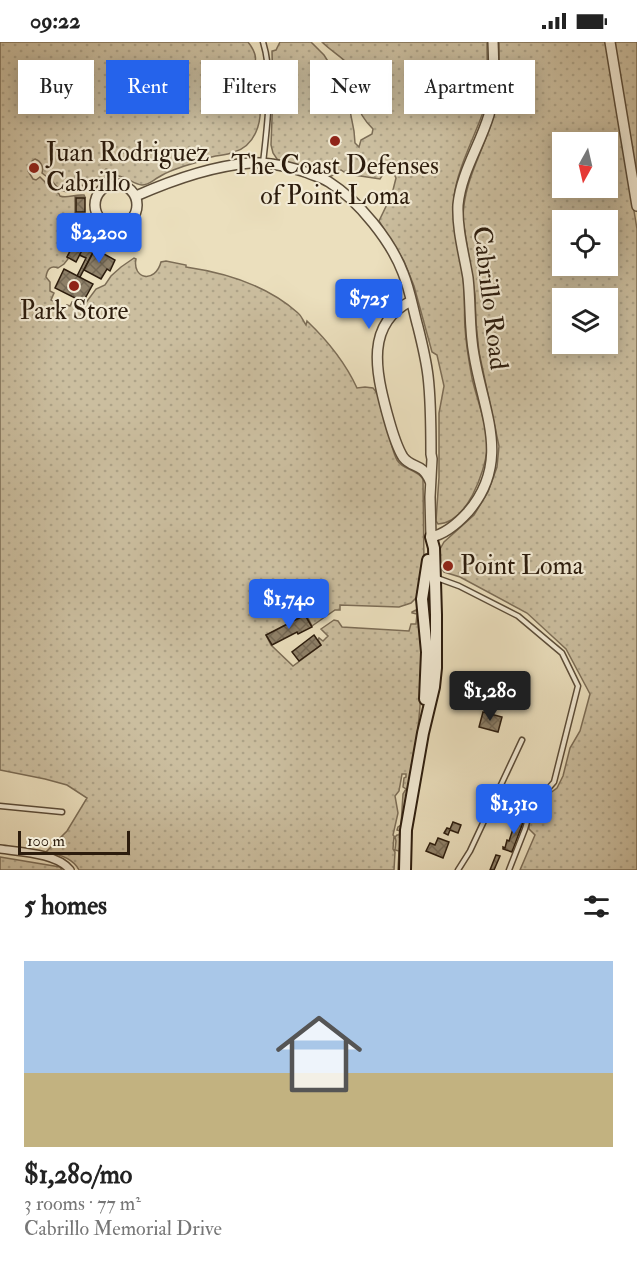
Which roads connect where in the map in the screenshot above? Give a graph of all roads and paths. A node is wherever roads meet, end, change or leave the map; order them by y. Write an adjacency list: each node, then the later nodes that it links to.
1 (263, 42): 4 (lane)
2 (494, 42): 11 (street, Cabrillo Road)
3 (610, 42): 6 (street)
4 (263, 164): 5 (street); 7 (street)
5 (136, 196): 5 (street)
6 (637, 206)
7 (411, 301): 8 (street); 9 (street)
8 (430, 454): 9 (street); 10 (street)
9 (413, 464): 10 (street)
10 (430, 481): 11 (street)
11 (431, 537): 12 (main road); 13 (main road)
12 (435, 577): 13 (main road); 21 (lane)
13 (423, 733): 19 (main road)
14 (522, 740): 20 (lane)
15 (0, 806): 16 (lane)
16 (62, 812)
17 (0, 849): 18 (street)
18 (70, 870)
19 (405, 870)
20 (458, 870)
21 (509, 870)

